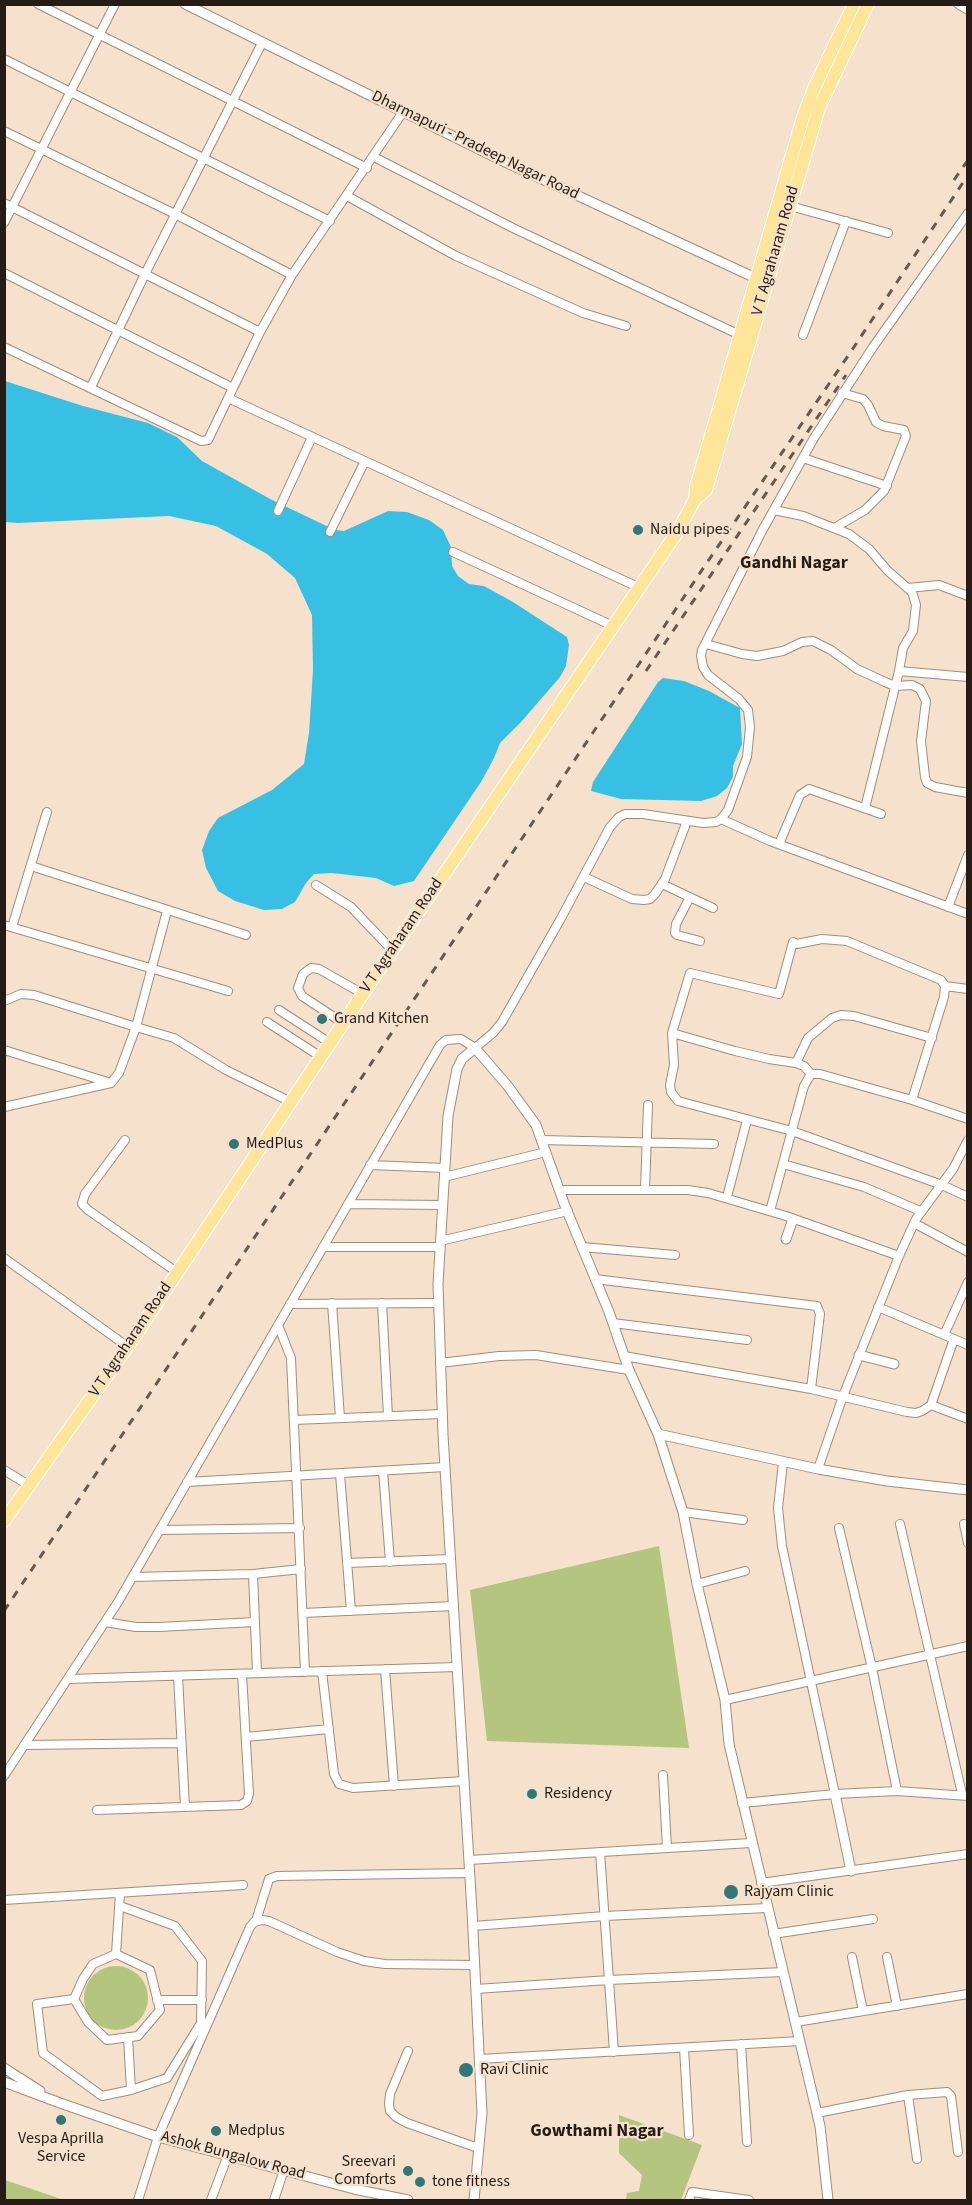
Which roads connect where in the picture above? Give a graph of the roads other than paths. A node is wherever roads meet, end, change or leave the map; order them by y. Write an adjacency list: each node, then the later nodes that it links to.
1 (38, 4): 8 (street)
2 (115, 4): 8 (street)
3 (185, 4): 9 (street, Dharmapuri - Pradeep Nagar Road)
4 (854, 4): 32 (main road, V T Agraharam Road)
5 (868, 4): 21 (main road, V T Agraharam Road)
6 (958, 4): 7 (street)
7 (968, 10)
8 (99, 35): 11 (street); 12 (street)
9 (262, 43): 12 (street); 13 (street, Dharmapuri - Pradeep Nagar Road)
10 (4, 59): 11 (street)
11 (71, 92): 15 (street); 17 (street)
12 (232, 101): 17 (street); 18 (street)
13 (403, 112): 16 (street); 32 (street, Dharmapuri - Pradeep Nagar Road)
14 (4, 131): 15 (street)
15 (42, 149): 22 (street); 24 (street)
16 (374, 157): 18 (street); 37 (street)
17 (204, 158): 24 (street); 26 (street)
18 (367, 168): 19 (street)
19 (347, 196): 26 (street); 33 (street)
20 (4, 203): 22 (street)
21 (790, 206): 25 (street); 32 (main road, V T Agraharam Road)
22 (13, 207): 27 (street); 30 (street)
23 (968, 213): 41 (street)
24 (175, 214): 30 (street); 31 (street)
25 (846, 220): 28 (street); 36 (street)
26 (330, 221): 31 (street)
27 (4, 223)
28 (888, 233)
29 (4, 273): 34 (street)
30 (145, 274): 34 (street); 35 (street)
31 (292, 275): 35 (street)
32 (762, 281): 37 (main road, V T Agraharam Road)
33 (626, 326)
34 (117, 330): 39 (street); 40 (street)
35 (260, 332): 40 (street)
36 (803, 335)
37 (745, 337): 52 (main road, V T Agraharam Road)
38 (4, 346): 39 (street)
39 (91, 387): 42 (street)
40 (233, 388): 42 (street)
41 (842, 393): 44 (street); 46 (street)
42 (228, 398): 43 (street)
43 (312, 437): 45 (street); 48 (street)
44 (803, 458): 46 (street); 47 (street)
45 (365, 461): 50 (street); 52 (street)
46 (887, 486): 49 (street)
47 (774, 510): 49 (street); 56 (street)
48 (278, 511)
49 (836, 527): 53 (street)
50 (330, 532)
51 (453, 552): 55 (street)
52 (638, 587): 55 (main road, V T Agraharam Road)
53 (908, 588): 54 (street); 57 (street)
54 (968, 596)
55 (613, 626): 80 (main road, V T Agraharam Road)
56 (706, 644): 59 (street); 64 (street)
57 (899, 671): 58 (street); 59 (street)
58 (968, 677)
59 (895, 686): 60 (street); 61 (street)
60 (968, 793)
61 (865, 808): 63 (street); 66 (street)
62 (47, 812): 68 (street)
63 (881, 814)
64 (721, 819): 65 (street); 66 (street)
65 (687, 821): 69 (street); 70 (street)
66 (779, 844): 73 (street)
67 (968, 855): 73 (street)
68 (31, 866): 75 (street); 77 (street)
69 (584, 877): 70 (street); 94 (street)
70 (662, 884): 72 (street)
71 (316, 885): 80 (street)
72 (690, 897): 74 (street); 79 (street)
73 (948, 907): 76 (street)
74 (713, 908)
75 (167, 911): 78 (street); 81 (street)
76 (968, 914)
77 (8, 926): 81 (street)
78 (246, 935)
79 (700, 941)
80 (392, 950): 85 (main road, V T Agraharam Road)
81 (152, 969): 84 (street); 90 (street)
82 (945, 986): 83 (street); 91 (street); 92 (street)
83 (968, 989)
84 (228, 991)
85 (363, 994): 89 (main road, V T Agraharam Road); 89 (street)
86 (4, 1001): 90 (street)
87 (279, 1010): 93 (street)
88 (267, 1022): 96 (street)
89 (344, 1023): 93 (main road, V T Agraharam Road)
90 (136, 1027): 99 (street); 101 (street)
91 (672, 1033): 97 (street); 105 (street)
92 (932, 1038): 97 (street); 100 (street)
93 (330, 1043): 96 (main road, V T Agraharam Road)
94 (475, 1048): 108 (street); 115 (street); 116 (street)
95 (4, 1050): 99 (street)
96 (321, 1057): 101 (main road, V T Agraharam Road)
97 (796, 1063): 98 (street)
98 (811, 1074): 100 (street); 106 (street)
99 (111, 1083): 103 (street)
100 (912, 1100): 104 (street)
101 (291, 1102): 137 (main road, V T Agraharam Road)
102 (648, 1105): 110 (street)
103 (4, 1107)
104 (968, 1119)
105 (747, 1120): 106 (street); 120 (street)
106 (792, 1131): 114 (street); 117 (street)
107 (125, 1140): 137 (street)
108 (541, 1140): 110 (street); 112 (street)
109 (968, 1140): 113 (street)
110 (647, 1142): 111 (street); 119 (street)
111 (714, 1144)
112 (546, 1152): 116 (street); 118 (street)
113 (964, 1157): 117 (street)
114 (783, 1164): 124 (street); 126 (street)
115 (370, 1165): 116 (street); 122 (street)
116 (444, 1172): 123 (street)
117 (942, 1185): 121 (street); 128 (street)
118 (560, 1190): 119 (street); 125 (street)
119 (645, 1190): 120 (street)
120 (727, 1197): 126 (street)
121 (968, 1197)
122 (348, 1204): 123 (street); 131 (street)
123 (442, 1205): 130 (street)
124 (918, 1210)
125 (568, 1211): 130 (street); 132 (street)
126 (770, 1211): 127 (street)
127 (793, 1219): 129 (street); 135 (street)
128 (914, 1223): 133 (street); 135 (street)
129 (786, 1239)
130 (440, 1244): 131 (street); 142 (street)
131 (323, 1247): 143 (street)
132 (582, 1247): 134 (street); 138 (street)
133 (968, 1252)
134 (675, 1255)
135 (899, 1256): 144 (street)
136 (4, 1258): 151 (street)
137 (178, 1273): 151 (main road, V T Agraharam Road)
138 (595, 1279): 145 (street); 157 (street)
139 (968, 1282): 147 (street)
140 (332, 1303): 141 (street); 143 (street); 162 (street)
141 (382, 1303): 142 (street); 161 (street)
142 (438, 1303): 154 (street)
143 (290, 1304): 146 (street)
144 (878, 1307): 147 (street); 152 (street)
145 (613, 1323): 149 (street); 153 (street)
146 (278, 1325): 164 (street); 173 (street)
147 (944, 1335): 148 (street)
148 (954, 1339): 150 (street); 159 (street)
149 (747, 1340)
150 (968, 1345)
151 (128, 1347): 174 (main road, V T Agraharam Road)
152 (859, 1354): 155 (street); 158 (street)
153 (624, 1356): 156 (street); 157 (street)
154 (441, 1363): 156 (street); 160 (street)
155 (894, 1365)
156 (629, 1370): 165 (street)
157 (811, 1389): 158 (street)
158 (843, 1396): 159 (street); 168 (street)
159 (931, 1405): 163 (street)
160 (442, 1414): 161 (street); 167 (street)
161 (388, 1416): 162 (street)
162 (340, 1418): 164 (street)
163 (968, 1419)
164 (294, 1420): 172 (street)
165 (658, 1434): 166 (street); 176 (street)
166 (783, 1462): 168 (street); 209 (street)
167 (445, 1467): 170 (street); 185 (street)
168 (818, 1469): 175 (street)
169 (4, 1470): 174 (street)
170 (383, 1471): 171 (street); 186 (street)
171 (340, 1474): 172 (street); 187 (street)
172 (298, 1477): 173 (street); 181 (street)
173 (187, 1482): 183 (street)
174 (30, 1486): 178 (main road, V T Agraharam Road)
175 (968, 1490)
176 (683, 1512): 177 (street); 192 (street)
177 (742, 1520)
178 (4, 1521)
179 (900, 1524): 199 (street)
180 (964, 1524): 184 (street)
181 (300, 1528): 183 (street); 188 (street)
182 (839, 1528): 201 (street)
183 (160, 1530): 191 (street)
184 (968, 1543)
185 (451, 1559): 186 (street); 193 (street)
186 (390, 1562): 187 (street)
187 (347, 1563): 194 (street)
188 (301, 1569): 190 (street); 195 (street)
189 (745, 1571): 192 (street)
190 (253, 1574): 191 (street); 197 (street)
191 (133, 1577): 196 (street)
192 (697, 1584): 210 (street)
193 (454, 1606): 194 (street); 200 (street)
194 (351, 1611): 195 (street)
195 (303, 1613): 204 (street)
196 (105, 1622): 197 (street); 208 (street)
197 (255, 1622): 205 (street)
198 (968, 1646): 199 (street)
199 (930, 1655): 201 (street); 221 (street)
200 (457, 1667): 202 (street); 217 (street)
201 (872, 1668): 209 (street); 219 (street)
202 (385, 1669): 203 (street); 218 (street)
203 (322, 1671): 204 (street); 211 (street)
204 (305, 1672): 205 (street)
205 (257, 1673): 206 (street)
206 (242, 1674): 207 (street); 212 (street)
207 (178, 1676): 208 (street); 213 (street)
208 (68, 1679): 214 (street)
209 (811, 1680): 210 (street); 220 (street)
210 (724, 1700): 222 (street)
211 (329, 1728): 212 (street); 218 (street)
212 (246, 1737): 223 (street)
213 (182, 1743): 214 (street); 223 (street)
214 (25, 1745): 216 (street)
215 (663, 1775): 226 (street)
216 (4, 1776)
217 (464, 1781): 218 (street); 229 (street)
218 (394, 1786)
219 (897, 1791): 220 (street); 221 (street)
220 (835, 1794): 222 (street); 230 (street)
221 (965, 1795)
222 (742, 1803): 225 (street)
223 (185, 1807): 224 (street)
224 (97, 1810)
225 (751, 1843): 226 (street); 232 (street)
226 (667, 1848): 227 (street)
227 (600, 1852): 229 (street); 238 (street)
228 (968, 1854): 230 (street)
229 (469, 1860): 231 (street)
230 (851, 1871): 232 (street)
231 (470, 1873): 240 (street); 241 (street)
232 (760, 1884): 237 (street)
233 (243, 1886): 234 (street)
234 (120, 1893): 235 (street); 236 (street)
235 (4, 1900)
236 (120, 1906): 243 (street); 253 (street)
237 (767, 1908): 238 (street); 242 (street)
238 (604, 1916): 241 (street); 248 (street)
239 (873, 1919): 242 (street)
240 (255, 1921): 246 (street); 271 (street)
241 (473, 1926): 246 (street)
242 (773, 1934): 247 (street)
243 (116, 1954): 251 (street); 252 (street)
244 (852, 1957): 255 (street)
245 (887, 1958): 254 (street)
246 (475, 1965): 249 (street)
247 (783, 1972): 248 (street); 256 (street)
248 (609, 1980): 249 (street); 262 (street)
249 (476, 1989): 263 (street)
250 (968, 1994): 254 (street)
251 (74, 1999): 257 (street); 266 (street)
252 (157, 2000): 253 (street); 257 (street)
253 (202, 2000): 266 (street)
254 (897, 2006): 255 (street)
255 (863, 2011): 256 (street)
256 (795, 2022): 258 (street)
257 (128, 2037): 266 (street)
258 (800, 2041): 259 (street); 269 (street)
259 (741, 2044): 260 (street); 272 (street)
260 (684, 2048): 262 (street); 270 (street)
261 (408, 2052): 273 (street)
262 (614, 2052): 263 (street)
263 (479, 2059): 273 (street)
264 (4, 2068): 268 (street, Ashok Bungalow Road)
265 (4, 2082): 268 (street, Ashok Bungalow Road)
266 (131, 2090)
267 (908, 2095): 269 (street); 274 (street); 276 (street)
268 (60, 2103): 271 (street, Ashok Bungalow Road)
269 (817, 2113): 285 (street)
270 (689, 2135)
271 (158, 2137): 275 (street, Ashok Bungalow Road); 278 (street)
272 (747, 2142)
273 (478, 2148): 282 (street)
274 (958, 2152)
275 (228, 2155): 277 (street, Ashok Bungalow Road); 279 (street)
276 (917, 2159)
277 (284, 2170): 280 (street); 281 (street, Ashok Bungalow Road)
278 (138, 2200)
279 (211, 2200)
280 (274, 2200)
281 (408, 2200)
282 (474, 2200)
283 (689, 2200): 284 (street)
284 (750, 2200)
285 (828, 2200)

